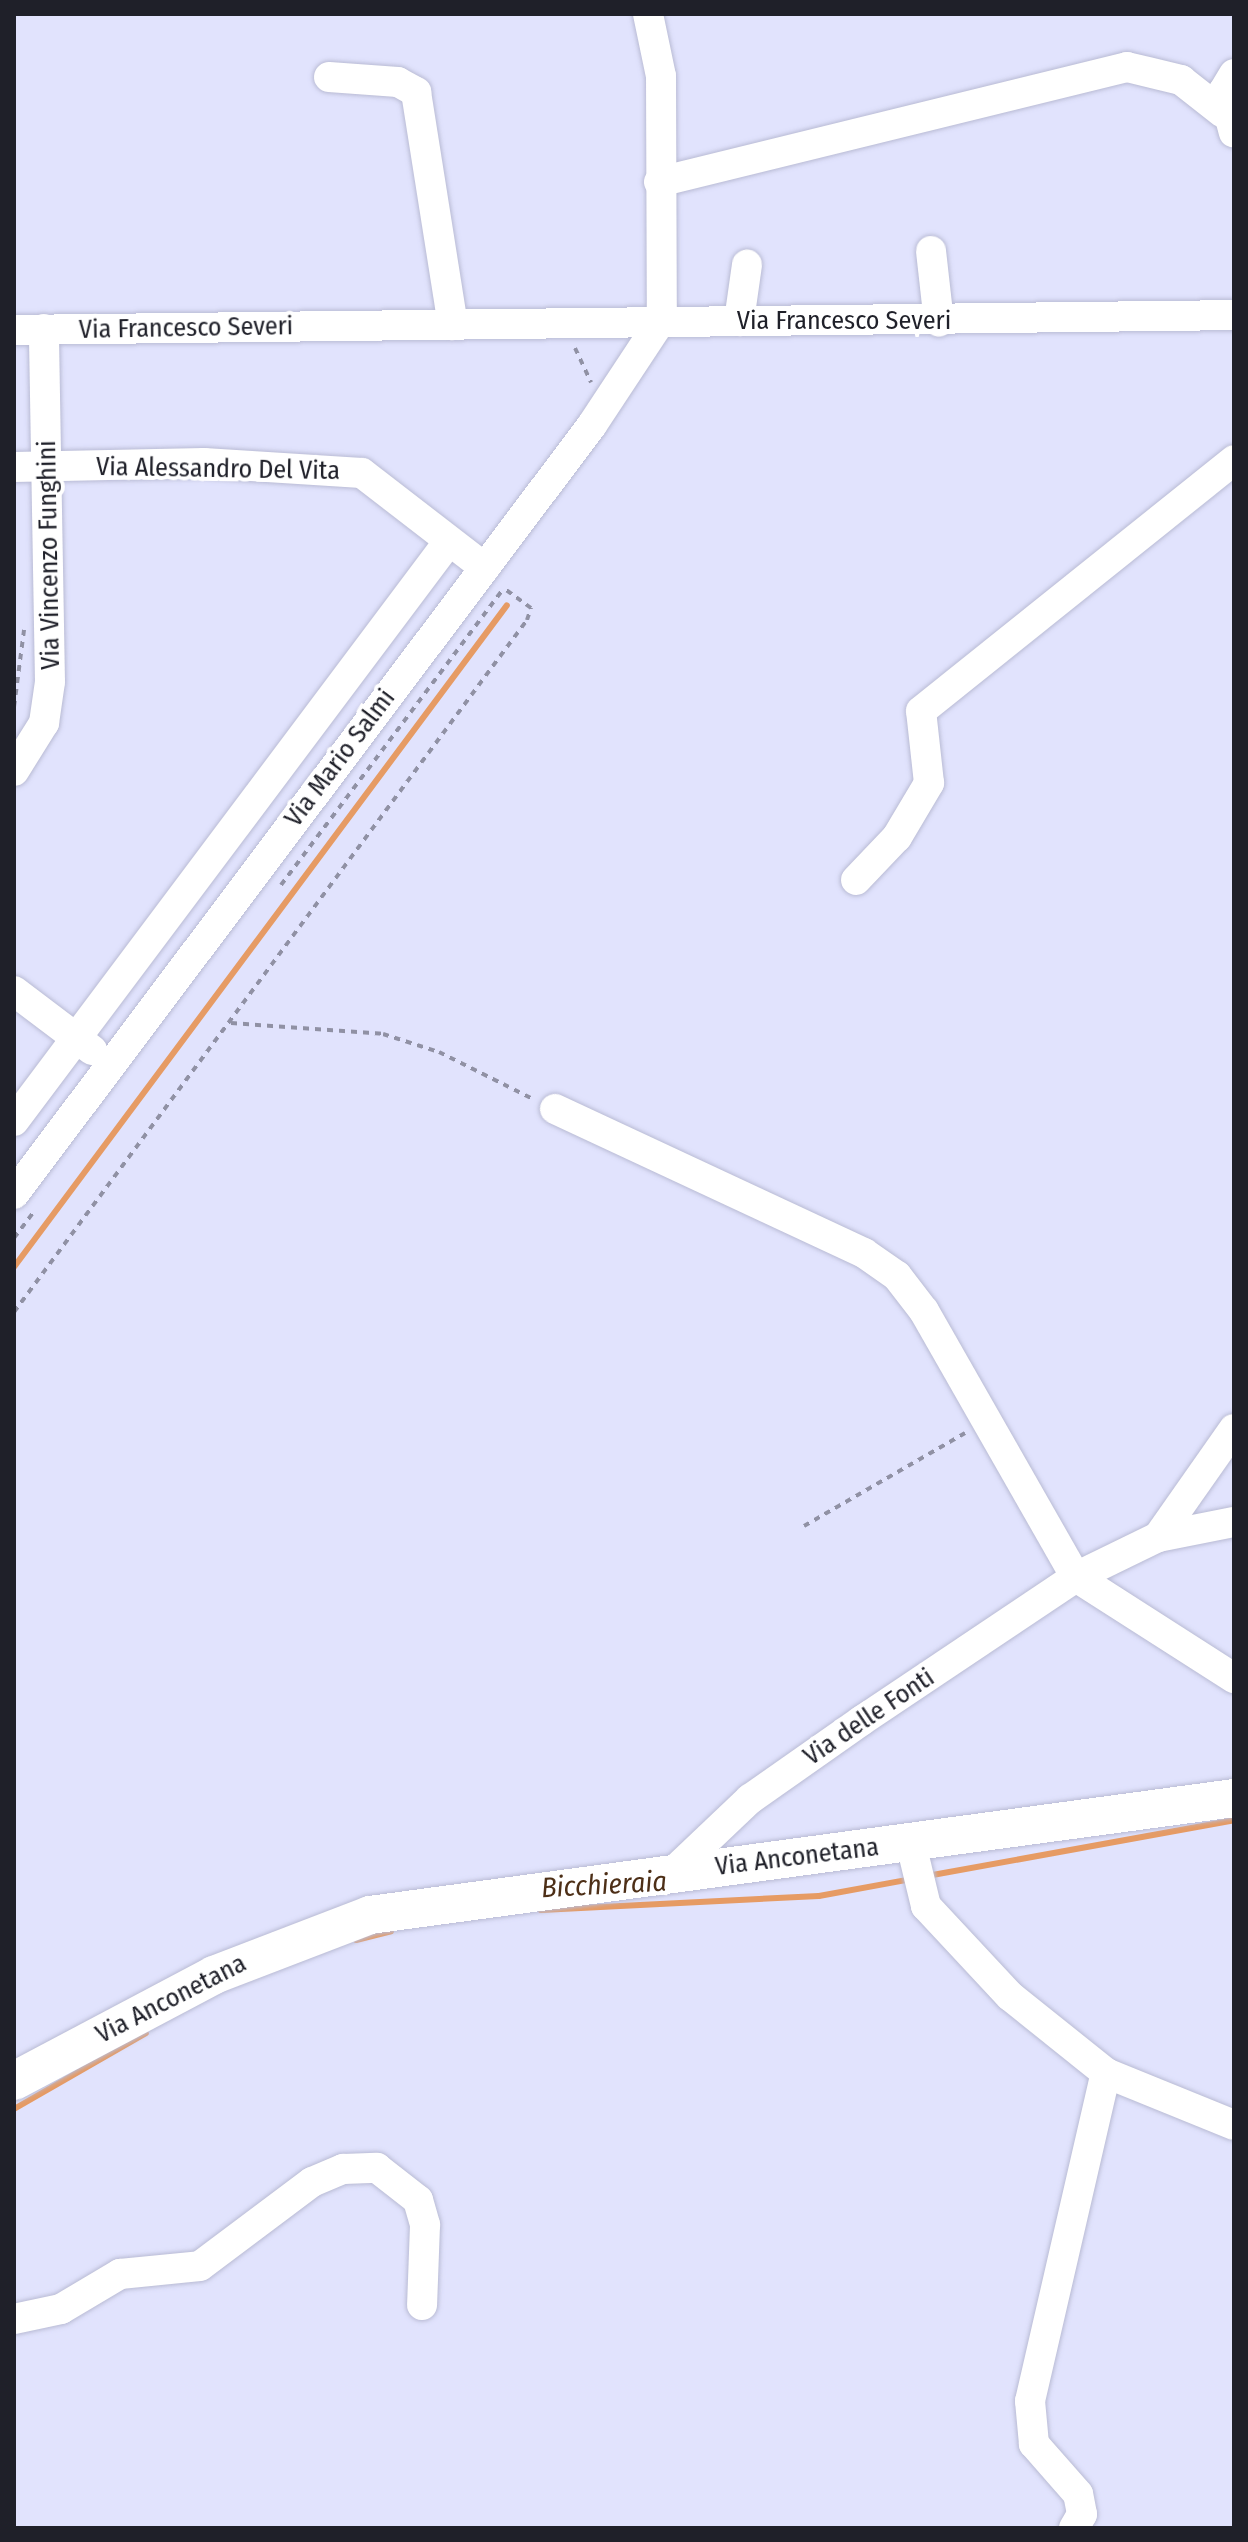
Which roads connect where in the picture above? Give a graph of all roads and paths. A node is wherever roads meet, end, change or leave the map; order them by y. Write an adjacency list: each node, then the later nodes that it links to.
1 (648, 14): 5 (street)
2 (1234, 74): 4 (street)
3 (329, 77): 12 (street)
4 (1228, 123): 5 (street)
5 (659, 182): 9 (street)
6 (931, 251): 11 (street)
7 (747, 265): 10 (street)
8 (1234, 315): 11 (street, Via Francesco Severi)
9 (662, 319): 10 (street, Via Francesco Severi); 12 (street, Via Francesco Severi); 20 (street, Via Mario Salmi)
10 (739, 321): 11 (street, Via Francesco Severi)
11 (939, 322)
12 (453, 325): 13 (street, Via Francesco Severi)
13 (29, 330): 18 (street, Via Vincenzo Funghini)
14 (569, 342): 15 (path)
15 (591, 390)
16 (1234, 460): 22 (street)
17 (14, 467): 18 (street, Via Alessandro Del Vita)
18 (49, 467): 19 (street, Via Alessandro Del Vita); 21 (street, Via Vincenzo Funghini)
19 (449, 541): 20 (street, Via Alessandro Del Vita); 25 (street, Via Mario Salmi)
20 (494, 578): 24 (path); 26 (street, Via Mario Salmi)
21 (14, 771)
22 (856, 880)
23 (14, 991): 25 (street)
24 (231, 1023): 27 (path); 30 (path)
25 (76, 1038): 26 (street); 28 (street, Via Mario Salmi)
26 (111, 1063): 29 (street, Via Mario Salmi)
27 (545, 1104): 31 (street)
28 (14, 1121)
29 (14, 1194)
30 (14, 1312)
31 (984, 1422): 34 (path); 36 (street)
32 (1234, 1429): 35 (street, Via delle Fonti)
33 (1234, 1522): 35 (street)
34 (804, 1526)
35 (1158, 1537): 36 (street, Via delle Fonti)
36 (1076, 1577): 37 (street); 40 (street, Via delle Fonti)
37 (1234, 1678)
38 (1234, 1798): 39 (main road, Via Anconetana)
39 (913, 1852): 40 (main road, Via Anconetana); 41 (street)
40 (674, 1871): 42 (main road, Via Anconetana)
41 (1106, 2073): 43 (street); 46 (street)
42 (14, 2081)
43 (1234, 2125)
44 (422, 2305): 45 (street)
45 (14, 2319)
46 (1074, 2528)

